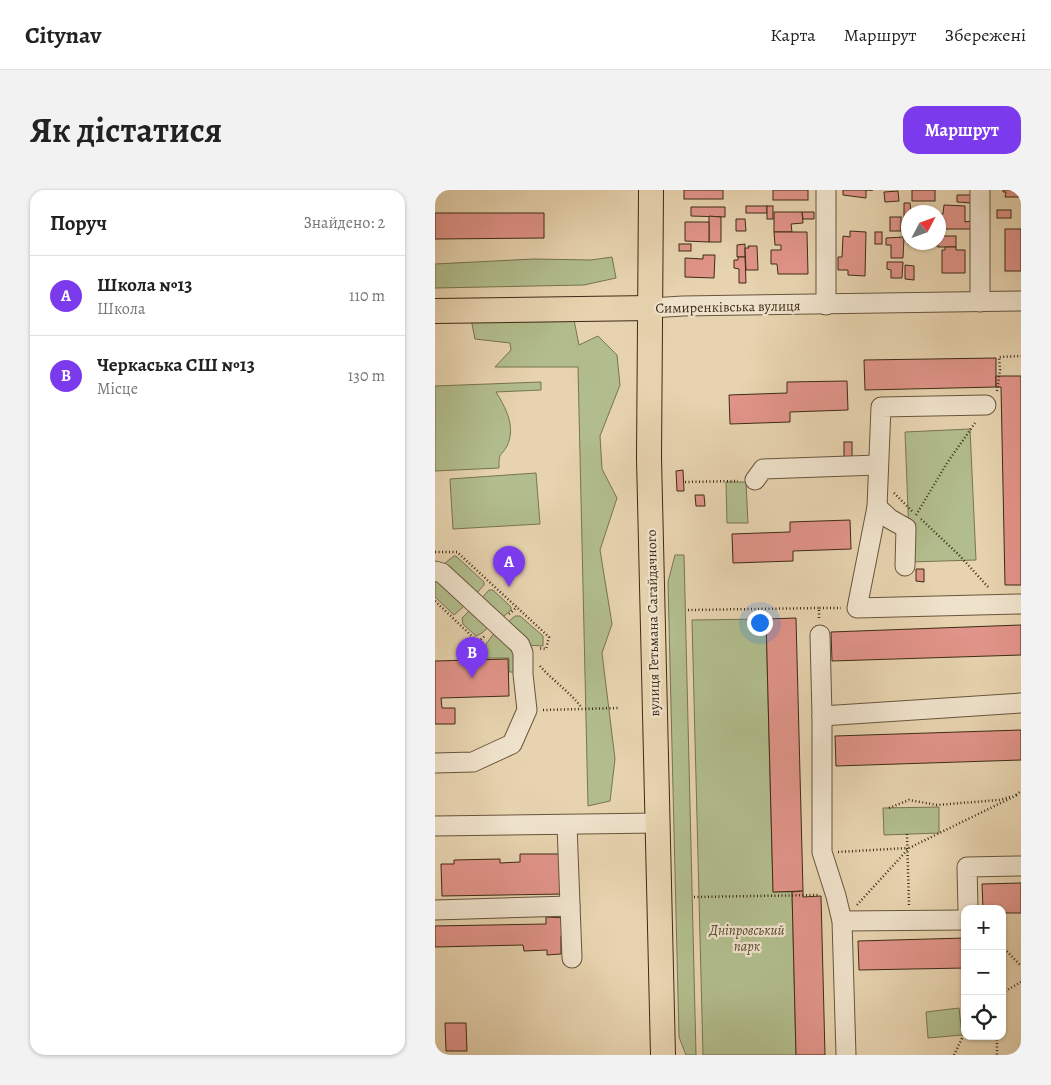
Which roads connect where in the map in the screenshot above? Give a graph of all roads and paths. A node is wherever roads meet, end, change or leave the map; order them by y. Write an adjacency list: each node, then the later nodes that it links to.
1 (651, 190): 7 (main road, вулиця Гетьмана Сагайдачного)
2 (826, 190): 6 (street)
3 (980, 190): 5 (street)
4 (1021, 301): 5 (street, Симиренківська вулиця)
5 (980, 302): 6 (street, Симиренківська вулиця)
6 (826, 305): 7 (street, Симиренківська вулиця)
7 (651, 308): 8 (main road, Симиренківська вулиця); 37 (main road, вулиця Гетьмана Сагайдачного)
8 (435, 312)
9 (1021, 356): 10 (path)
10 (986, 405): 11 (street); 16 (path)
11 (878, 465): 12 (street); 15 (street)
12 (755, 480): 13 (path)
13 (685, 482)
14 (891, 490): 16 (path)
15 (877, 507): 16 (street); 23 (street)
16 (911, 521): 18 (street); 21 (path)
17 (435, 552): 27 (path)
18 (905, 566)
19 (435, 571): 25 (street)
20 (435, 600): 25 (path)
21 (1012, 604): 23 (street)
22 (819, 608): 23 (path); 24 (path); 26 (path)
23 (857, 608)
24 (688, 610)
25 (498, 625): 27 (street)
26 (820, 635): 32 (street)
27 (520, 646): 29 (path); 31 (street)
28 (1021, 703): 32 (street)
29 (582, 708): 30 (path); 31 (path)
30 (618, 708)
31 (527, 710): 33 (street)
32 (822, 716): 42 (street)
33 (435, 763)
34 (1021, 791): 35 (path)
35 (1017, 795): 36 (path); 41 (path)
36 (889, 808)
37 (658, 823): 38 (street); 59 (main road, вулиця Гетьмана Сагайдачного)
38 (567, 824): 39 (street); 47 (street)
39 (435, 826)
40 (907, 834): 41 (path)
41 (909, 848): 42 (path); 49 (path); 51 (path)
42 (822, 852): 44 (street)
43 (1021, 866): 46 (street)
44 (836, 896): 45 (path); 51 (street)
45 (694, 897)
46 (968, 905)
47 (570, 906): 48 (street); 53 (street)
48 (435, 910)
49 (909, 920): 50 (street); 51 (street)
50 (961, 920)
51 (842, 921): 60 (street)
52 (1006, 950): 54 (path)
53 (572, 958)
54 (1021, 966)
55 (1021, 982): 56 (path)
56 (1006, 991)
57 (962, 1040): 61 (path)
58 (997, 1040): 62 (path)
59 (663, 1055)
60 (846, 1055)
61 (955, 1055)
62 (997, 1055)

